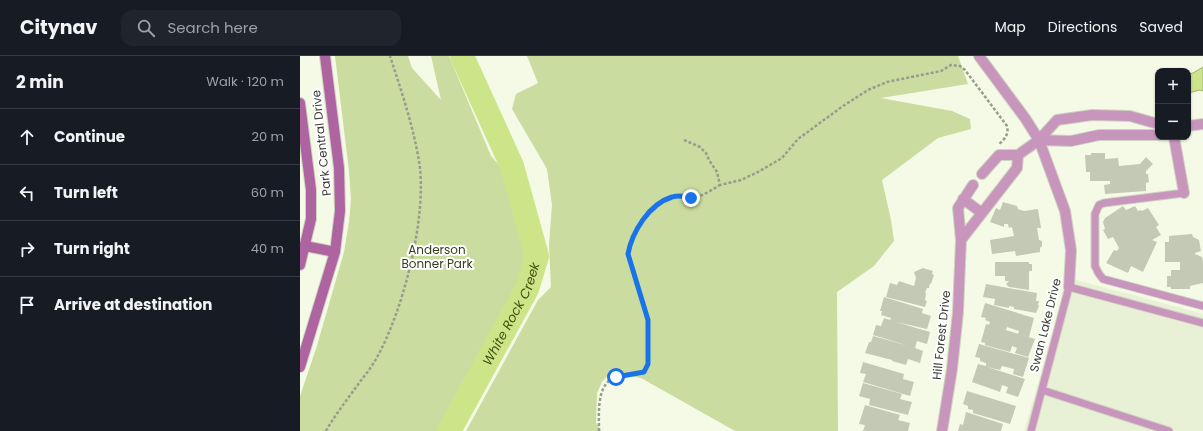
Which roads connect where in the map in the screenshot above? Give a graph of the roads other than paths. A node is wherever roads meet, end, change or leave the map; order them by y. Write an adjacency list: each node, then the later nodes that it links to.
1 (325, 56): 18 (main road, Park Central Drive)
2 (981, 58): 8 (street, Swan Lake Drive)
3 (300, 103): 17 (main road, Park Central Drive)
4 (1155, 123): 8 (street)
5 (1203, 124): 6 (street)
6 (1191, 126)
7 (1155, 135): 8 (street)
8 (1038, 140): 10 (street); 20 (street, Swan Lake Drive)
9 (1175, 140): 13 (street)
10 (1018, 155): 11 (street); 15 (street)
11 (982, 174)
12 (973, 185): 14 (street, Hill Forest Drive)
13 (1184, 193): 21 (lane)
14 (963, 200): 15 (street); 16 (street, Hill Forest Drive)
15 (982, 213): 16 (street)
16 (961, 240): 26 (street, Hill Forest Drive)
17 (302, 246): 18 (main road); 19 (main road, Park Central Drive)
18 (335, 252): 23 (main road, Park Central Drive)
19 (300, 265)
20 (1070, 287): 22 (lane); 24 (lane, Swan Lake Drive)
21 (1203, 306)
22 (1203, 323)
23 (300, 366)
24 (1042, 390): 25 (lane); 27 (lane, Swan Lake Drive)
25 (1155, 429): 28 (lane)
26 (942, 431)
27 (1031, 431)
28 (1169, 431)

